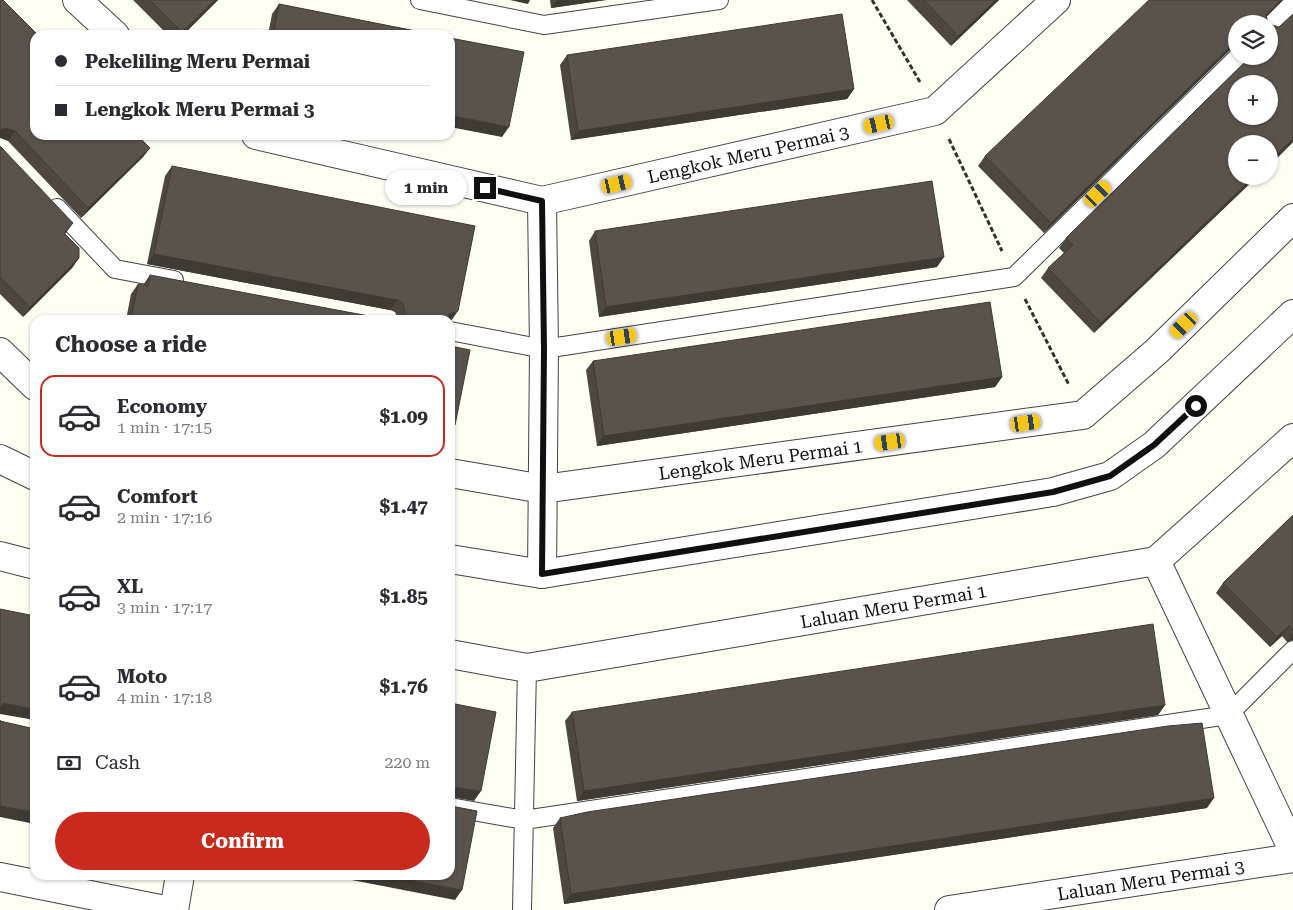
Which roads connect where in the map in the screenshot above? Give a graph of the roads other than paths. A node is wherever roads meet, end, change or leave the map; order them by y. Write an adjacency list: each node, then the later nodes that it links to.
1 (77, 0): 7 (street)
2 (420, 0): 3 (lane)
3 (719, 0)
4 (1056, 0): 11 (street, Lengkok Meru Permai 3)
5 (1293, 3): 6 (lane)
6 (1278, 18)
7 (110, 30)
8 (1230, 65): 16 (lane)
9 (278, 140): 11 (street, Lengkok Meru Permai 3)
10 (47, 198): 13 (lane)
11 (542, 201): 16 (street)
12 (1293, 218): 23 (street, Lengkok Meru Permai 1)
13 (193, 284)
14 (1293, 314): 28 (street)
15 (455, 332): 16 (lane)
16 (544, 349): 23 (street)
17 (0, 352): 18 (street)
18 (30, 381)
19 (1293, 438): 26 (street)
20 (0, 459): 21 (street)
21 (30, 474)
22 (455, 474): 23 (street, Lengkok Meru Permai 1)
23 (543, 489): 28 (street)
24 (0, 556): 27 (street)
25 (455, 561): 28 (street)
26 (1156, 562): 31 (street, Laluan Meru Permai 1); 32 (street)
27 (30, 564)
28 (542, 574)
29 (1293, 650): 32 (lane)
30 (455, 655): 31 (street, Laluan Meru Permai 1)
31 (527, 668): 34 (lane)
32 (1228, 715): 34 (lane); 35 (street)
33 (455, 808): 34 (lane)
34 (524, 820): 41 (lane)
35 (1293, 850)
36 (1293, 858): 42 (street, Laluan Meru Permai 3)
37 (0, 877): 39 (street)
38 (179, 880): 40 (street)
39 (165, 910)
40 (174, 910)
41 (522, 910)
42 (949, 910)

